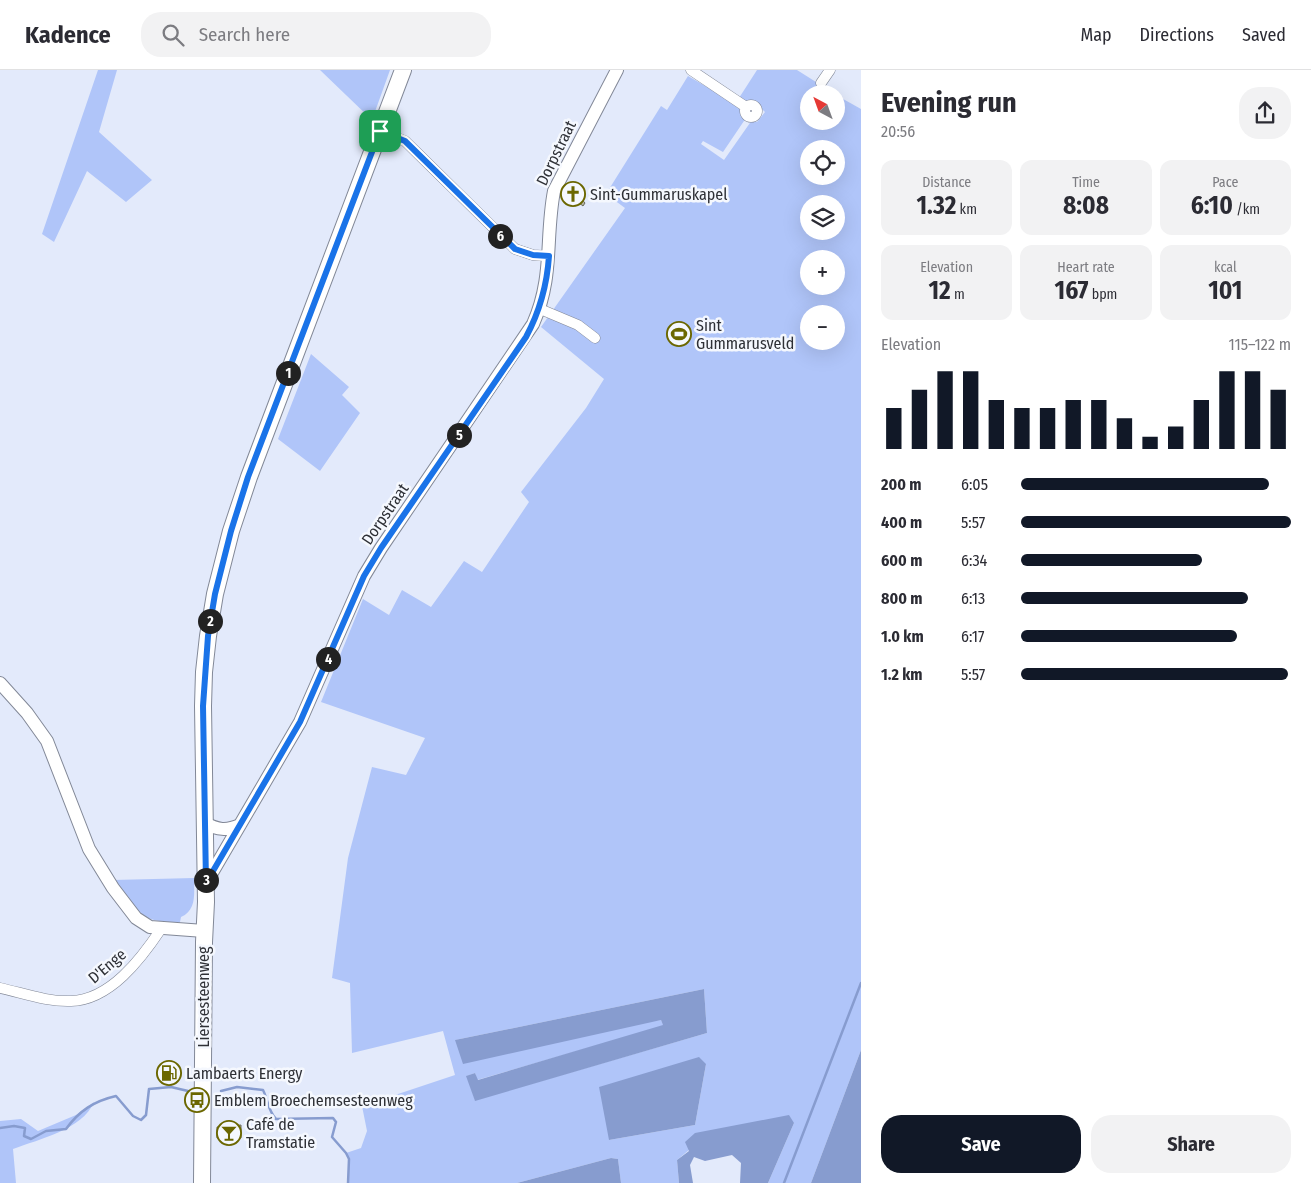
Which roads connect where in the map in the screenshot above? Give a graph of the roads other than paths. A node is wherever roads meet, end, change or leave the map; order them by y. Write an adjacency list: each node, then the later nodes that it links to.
1 (403, 70): 7 (main road, Liersesteenweg)
2 (617, 70): 8 (street, Dorpstraat)
3 (692, 70): 6 (street)
4 (830, 70): 5 (street)
5 (821, 83)
6 (746, 107)
7 (380, 131): 8 (street); 13 (main road, Liersesteenweg)
8 (549, 256): 9 (street, Dorpstraat)
9 (540, 309): 10 (street); 12 (street, Dorpstraat)
10 (595, 338)
11 (0, 683): 15 (street)
12 (237, 830): 13 (street); 14 (street, Dorpstraat)
13 (204, 831): 14 (main road, Liersesteenweg)
14 (206, 883): 16 (main road, Liersesteenweg)
15 (161, 929): 16 (street); 17 (street, D'Enge)
16 (204, 932): 18 (main road, Liersesteenweg)
17 (0, 988)
18 (202, 1183)

